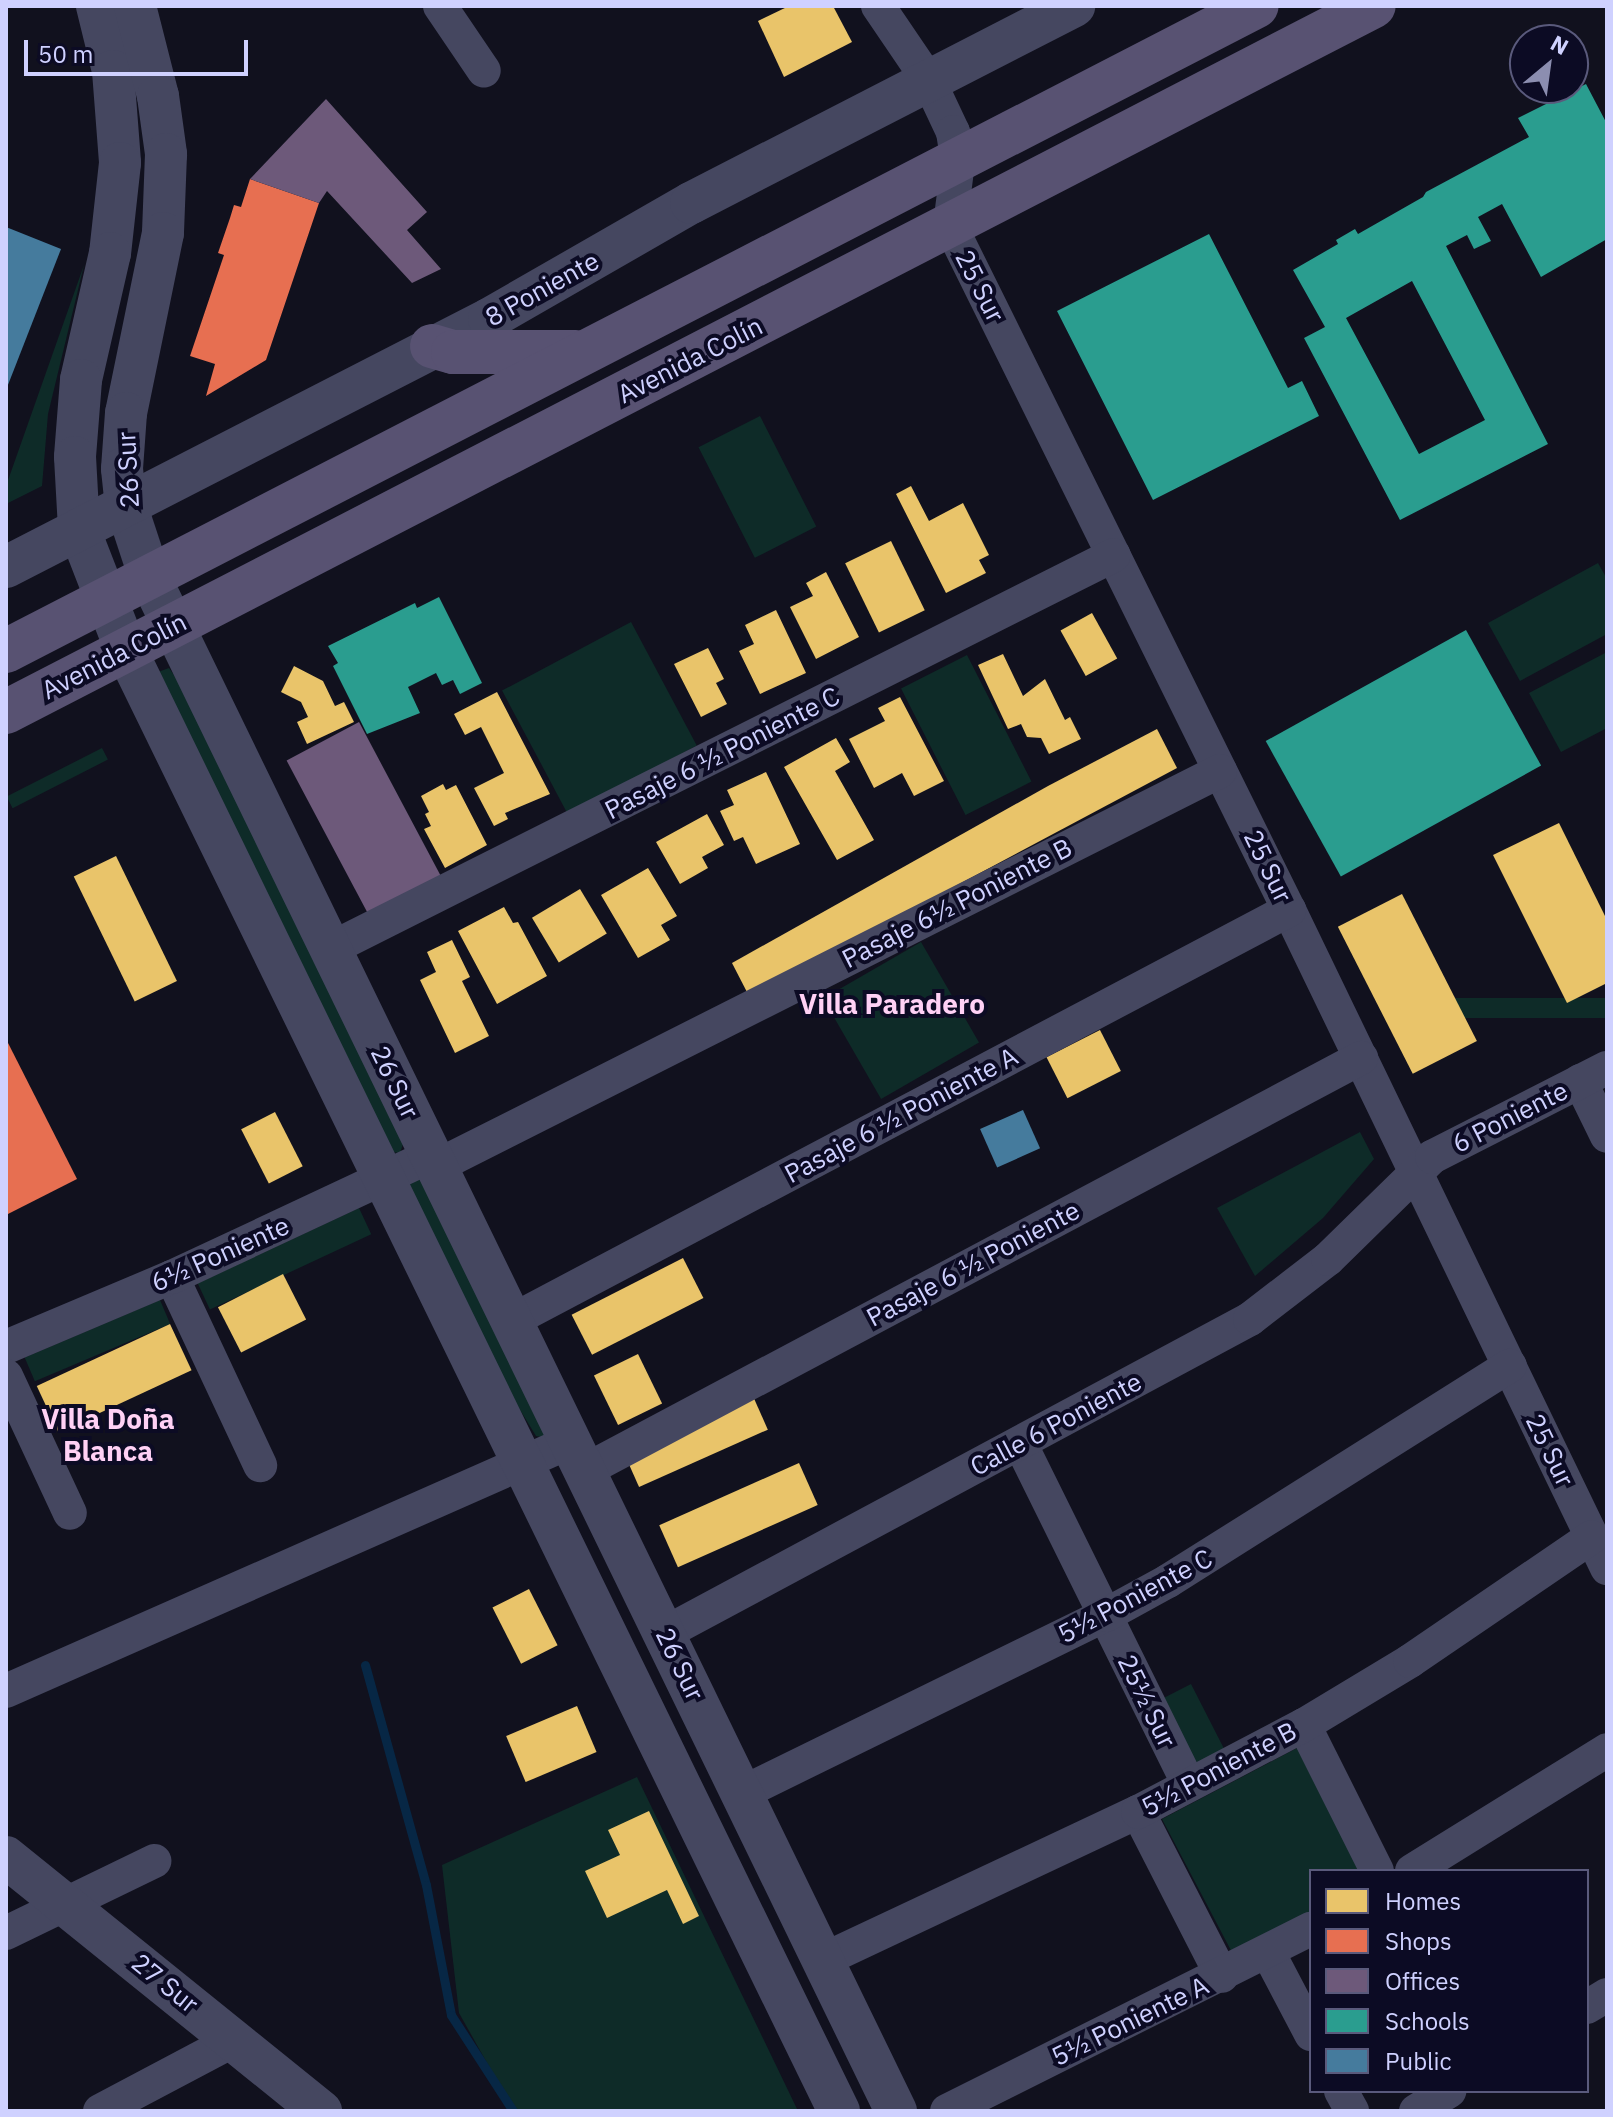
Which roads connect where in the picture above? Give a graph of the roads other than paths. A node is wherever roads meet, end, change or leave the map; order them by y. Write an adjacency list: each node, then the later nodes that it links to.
1 (97, 6): 15 (street, 26 Sur)
2 (135, 6): 14 (street, 26 Sur)
3 (440, 6): 8 (street)
4 (878, 6): 9 (street)
5 (1074, 6): 9 (street, 8 Poniente)
6 (1257, 6): 10 (main road, Avenida Colín)
7 (1374, 6): 11 (main road, Avenida Colín)
8 (484, 71)
9 (929, 81): 10 (street); 12 (street, 8 Poniente)
10 (958, 162): 11 (street, 25 Sur); 13 (main road, Avenida Colín)
11 (950, 225): 16 (street, 25 Sur); 20 (main road, Avenida Colín)
12 (432, 346): 13 (main road); 14 (street, 8 Poniente)
13 (594, 348): 18 (main road, Avenida Colín)
14 (126, 505): 15 (street, 8 Poniente); 18 (street, 26 Sur)
15 (79, 529): 17 (street, 8 Poniente); 19 (street, 26 Sur)
16 (1114, 555): 24 (street, 25 Sur); 26 (street, Pasaje 6 ½ Poniente C)
17 (6, 567)
18 (150, 578): 19 (main road, Avenida Colín); 20 (street, 26 Sur)
19 (105, 600): 21 (street, 26 Sur); 22 (main road, Avenida Colín)
20 (171, 627): 21 (main road, Avenida Colín); 26 (street, 26 Sur)
21 (126, 650): 23 (main road, Avenida Colín); 32 (street, 26 Sur)
22 (6, 651)
23 (6, 712)
24 (1220, 771): 25 (street, 25 Sur); 30 (street, Pasaje 6½ Poniente B)
25 (1289, 910): 27 (street, 25 Sur); 34 (street, Pasaje 6 ½ Poniente A)
26 (330, 949): 30 (street, 26 Sur)
27 (1361, 1058): 31 (street, 25 Sur); 39 (street, Pasaje 6 ½ Poniente)
28 (1594, 1074): 29 (street); 31 (street, 6 Poniente)
29 (1607, 1136)
30 (434, 1160): 32 (street, 6½ Poniente); 34 (street, 26 Sur)
31 (1415, 1171): 36 (street, 25 Sur); 38 (street, Calle 6 Poniente)
32 (384, 1179): 33 (street, 6½ Poniente); 40 (street, 26 Sur)
33 (172, 1277): 35 (street, 6½ Poniente); 41 (street)
34 (513, 1320): 39 (street, 26 Sur)
35 (6, 1347)
36 (1510, 1366): 43 (street, 25 Sur); 46 (street, 5½ Poniente C)
37 (6, 1376): 42 (street)
38 (1020, 1443): 46 (street, 25½ Sur); 47 (street, Calle 6 Poniente)
39 (579, 1455): 40 (street, Pasaje 6 ½ Poniente); 47 (street, 26 Sur)
40 (525, 1464): 45 (street, 26 Sur); 48 (street, Pasaje 6 ½ Poniente)
41 (260, 1465)
42 (70, 1513)
43 (1592, 1537): 44 (street, 25 Sur); 49 (street, 5½ Poniente B)
44 (1607, 1568)
45 (595, 1608): 47 (street); 72 (street, 26 Sur)
46 (1106, 1615): 51 (street, 25½ Sur); 52 (street, 5½ Poniente C)
47 (665, 1633): 52 (street, 26 Sur)
48 (6, 1691)
49 (1304, 1725): 51 (street, 5½ Poniente B); 56 (street)
50 (1607, 1750): 57 (street)
51 (1189, 1785): 53 (street, 5½ Poniente B)
52 (742, 1793): 62 (street, 26 Sur)
53 (1138, 1812): 62 (street, 5½ Poniente B); 63 (street)
54 (6, 1857): 58 (street, 27 Sur)
55 (154, 1861): 58 (street)
56 (1376, 1869)
57 (1415, 1869)
58 (64, 1903): 60 (street); 67 (street, 27 Sur)
59 (1309, 1930): 61 (street, 5½ Poniente A)
60 (6, 1933)
61 (1268, 1952): 63 (street, 5½ Poniente A); 66 (street)
62 (823, 1960): 73 (street, 26 Sur)
63 (1222, 1976): 74 (street, 5½ Poniente A)
64 (1607, 1995): 65 (street)
65 (1589, 2006)
66 (1309, 2030)
67 (234, 2040): 70 (street); 71 (street, 27 Sur)
68 (1342, 2093): 75 (street)
69 (1446, 2093): 76 (street)
70 (100, 2111)
71 (321, 2111)
72 (839, 2111)
73 (896, 2111)
74 (947, 2111)
75 (1352, 2111)
76 (1416, 2111)

